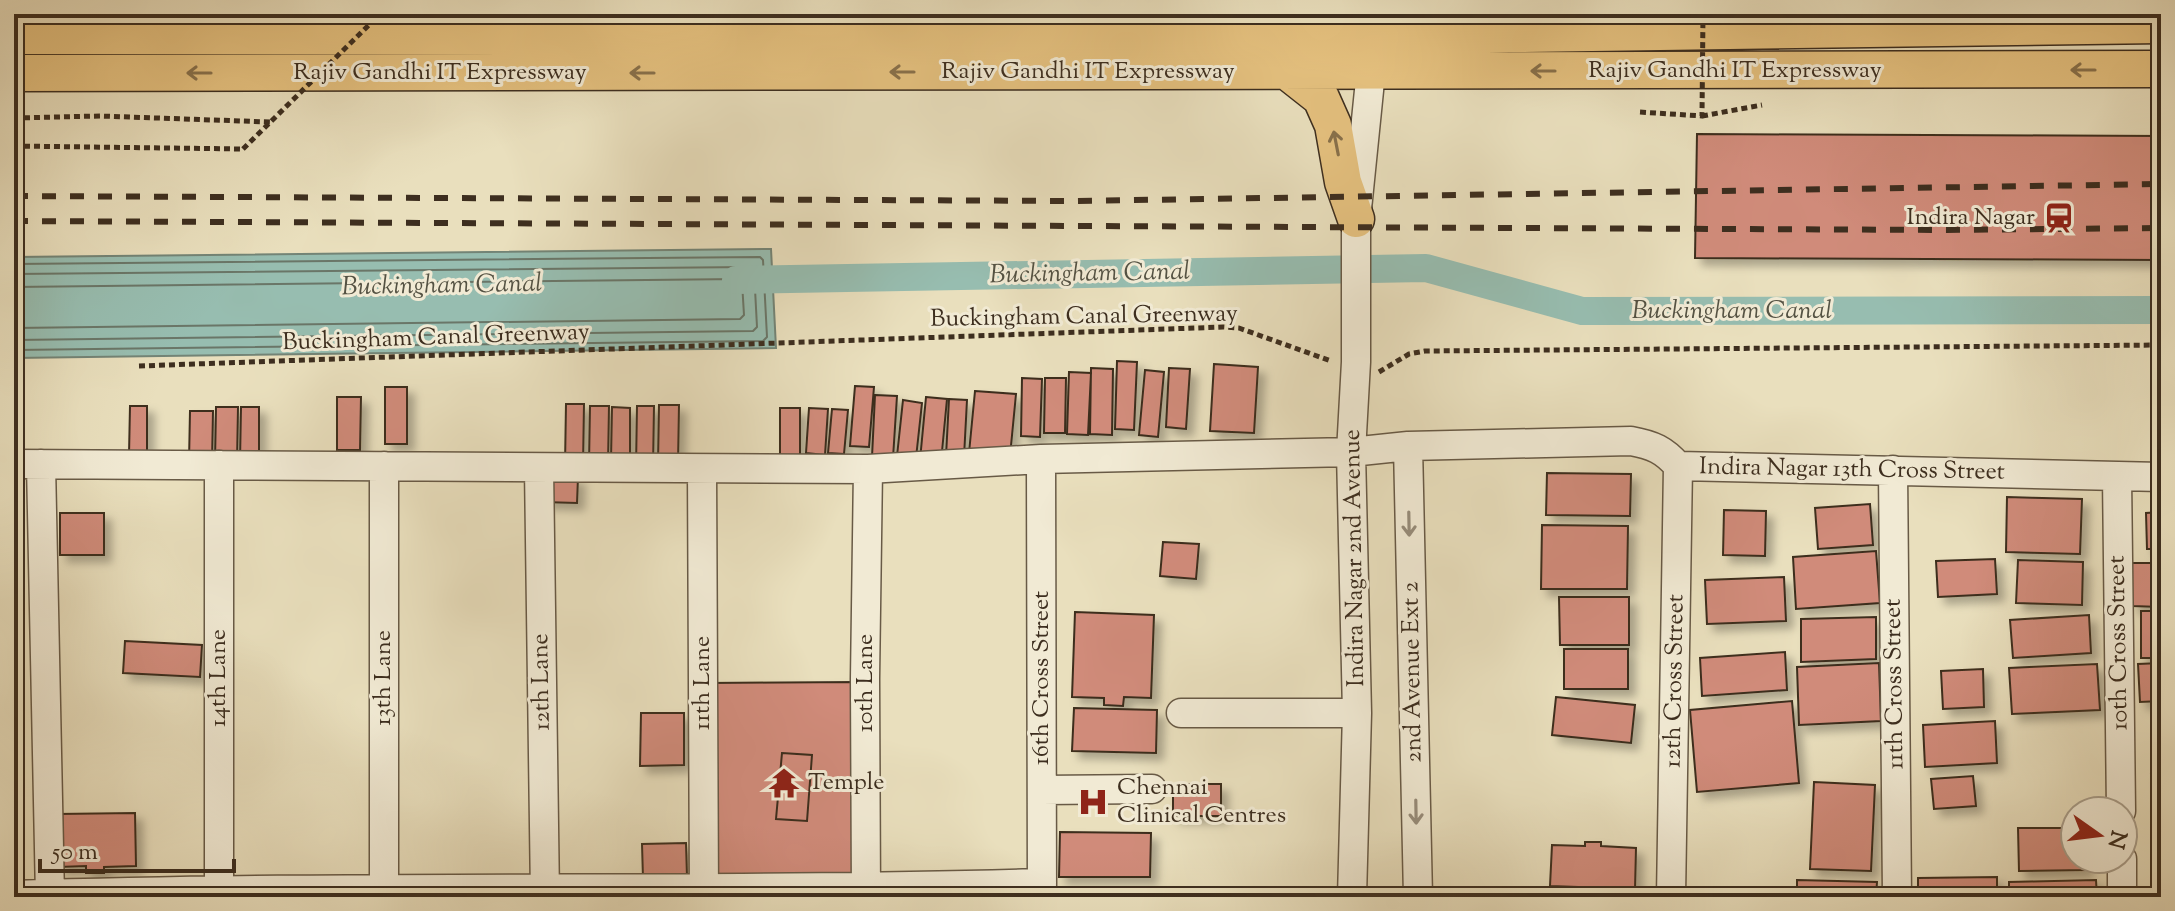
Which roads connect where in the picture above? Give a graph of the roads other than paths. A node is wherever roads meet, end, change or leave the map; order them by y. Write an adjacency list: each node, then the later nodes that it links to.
1 (1574, 24): 3 (main road, Rajiv Gandhi IT Expressway); 6 (main road, Rajiv Gandhi IT Expressway)
2 (220, 25): 4 (main road, Rajiv Gandhi IT Expressway); 5 (main road, Rajiv Gandhi IT Expressway)
3 (2161, 25)
4 (289, 26): 6 (main road, Rajiv Gandhi IT Expressway)
5 (14, 36)
6 (1373, 36): 9 (street, Indira Nagar 2nd Avenue)
7 (2161, 69): 9 (main road, Rajiv Gandhi IT Expressway, one-way to 9)
8 (1288, 72): 9 (main road, Rajiv Gandhi IT Expressway); 10 (main road, Rajiv Gandhi IT Expressway, one-way to 10); 11 (main road, one-way to 8)
9 (1373, 72): 11 (street, Indira Nagar 2nd Avenue)
10 (14, 73)
11 (1356, 219): 13 (street, Indira Nagar 2nd Avenue)
12 (1408, 446): 13 (street, Indira Nagar 13th Cross Street); 18 (street, Indira Nagar 13th Cross Street); 40 (street, 2nd Avenue Ext 2, one-way to 40)
13 (1351, 452): 14 (street, Indira Nagar 13th Cross Street); 26 (street, Indira Nagar 2nd Avenue)
14 (1041, 459): 21 (street, Indira Nagar 13th Cross Street); 28 (street, 16th Cross Street)
15 (28, 464): 16 (street, Indira Nagar 13th Cross Street); 38 (street)
16 (219, 465): 17 (street, Indira Nagar 13th Cross Street); 32 (street, 14th Lane)
17 (384, 466): 19 (street, Indira Nagar 13th Cross Street); 33 (street, 13th Lane)
18 (1678, 466): 22 (street, Indira Nagar 13th Cross Street); 41 (street, 12th Cross Street)
19 (539, 468): 20 (street, Indira Nagar 13th Cross Street); 34 (street, 12th Lane)
20 (702, 469): 21 (street, Indira Nagar 13th Cross Street); 36 (street, 11th Lane)
21 (868, 469): 35 (street, 10th Lane)
22 (1893, 470): 23 (street, Indira Nagar 13th Cross Street); 42 (street, 11th Cross Street)
23 (2117, 476): 24 (street, Indira Nagar 13th Cross Street); 29 (street, 10th Cross Street)
24 (2161, 477)
25 (1181, 713): 26 (street)
26 (1357, 713): 39 (street, Indira Nagar 2nd Avenue)
27 (1152, 789): 28 (street)
28 (1042, 790): 31 (street, 16th Cross Street)
29 (2121, 795)
30 (2122, 875): 43 (street)
31 (1042, 890): 35 (street)
32 (219, 892): 33 (street); 38 (street)
33 (370, 892): 34 (street)
34 (545, 892): 36 (street)
35 (866, 892): 36 (street)
36 (704, 893)
37 (14, 895): 38 (street)
38 (50, 895)
39 (1352, 897)
40 (1418, 897)
41 (1671, 897)
42 (1897, 897)
43 (2122, 897)

